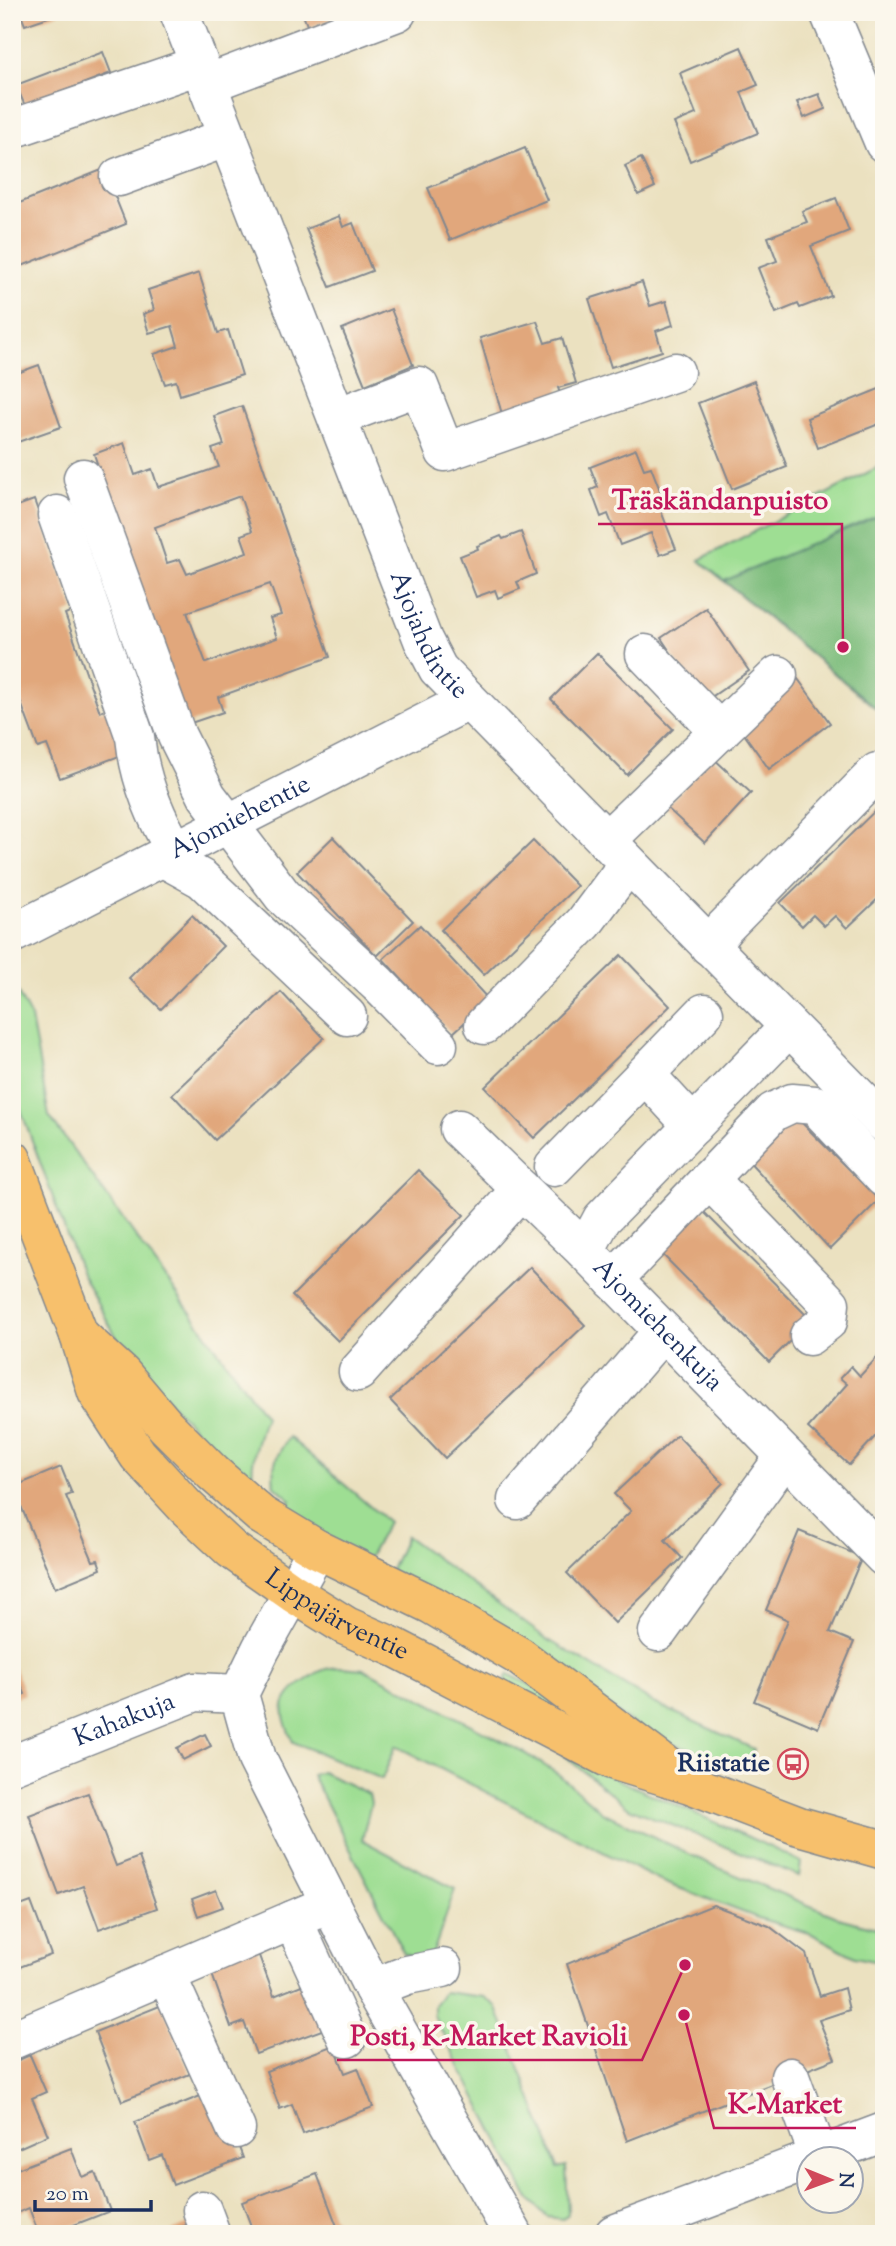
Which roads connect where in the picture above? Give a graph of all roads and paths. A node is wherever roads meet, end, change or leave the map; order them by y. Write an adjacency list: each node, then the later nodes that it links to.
1 (179, 12): 4 (street, Ajojahdintie)
2 (397, 12): 4 (street)
3 (829, 12): 7 (street)
4 (203, 75): 5 (street); 6 (street, Ajojahdintie)
5 (12, 130)
6 (228, 137): 8 (street); 10 (street, Ajojahdintie)
7 (884, 143)
8 (119, 177)
9 (675, 372): 10 (street)
10 (337, 417): 15 (street, Ajojahdintie)
11 (83, 478): 18 (street)
12 (57, 515): 19 (street)
13 (645, 654): 16 (street)
14 (778, 675): 16 (street)
15 (468, 701): 18 (street, Ajomiehentie); 20 (street, Ajojahdintie)
16 (720, 732): 20 (street)
17 (877, 772): 22 (street)
18 (226, 824): 19 (street, Ajomiehentie); 27 (street)
19 (169, 853): 21 (street, Ajomiehentie); 24 (street)
20 (617, 853): 22 (street, Ajojahdintie); 25 (street)
21 (12, 934)
22 (709, 946): 26 (street, Ajojahdintie)
23 (704, 1013): 28 (street)
24 (347, 1016)
25 (484, 1025)
26 (789, 1027): 29 (street, Ajojahdintie); 30 (street, Ajomiehenkuja)
27 (438, 1045)
28 (645, 1074): 30 (street); 33 (street)
29 (884, 1123)
30 (693, 1126): 37 (street, Ajomiehenkuja)
31 (459, 1129): 36 (street)
32 (12, 1159): 40 (main road, Lippajärventie)
33 (554, 1167)
34 (884, 1178): 35 (street)
35 (709, 1179): 38 (street); 41 (street)
36 (521, 1189): 37 (street); 42 (street)
37 (585, 1251): 38 (street, Ajomiehenkuja)
38 (613, 1280): 39 (street, Ajomiehenkuja)
39 (663, 1331): 43 (street, Ajomiehenkuja); 44 (street)
40 (79, 1335): 45 (main road, Lippajärventie); 47 (main road, Lippajärventie)
41 (809, 1336)
42 (358, 1372)
43 (785, 1456): 46 (street, Ajomiehenkuja); 48 (street)
44 (517, 1500)
45 (317, 1549): 47 (street); 51 (main road, Lippajärventie)
46 (884, 1557)
47 (293, 1593): 49 (street); 51 (main road, Lippajärventie)
48 (658, 1632)
49 (239, 1694): 50 (street, Kahakuja); 53 (street)
50 (12, 1765)
51 (690, 1783): 52 (main road, Lippajärventie)
52 (884, 1850)
53 (330, 1904): 54 (street); 57 (street)
54 (293, 1920): 56 (street); 58 (street)
55 (443, 1968): 57 (street)
56 (166, 1974): 59 (street); 61 (street)
57 (373, 1988): 66 (street)
58 (347, 2038)
59 (12, 2040)
60 (790, 2077): 63 (street)
61 (236, 2129)
62 (884, 2132): 64 (street)
63 (810, 2144)
64 (853, 2144)
65 (794, 2166): 67 (street)
66 (507, 2232)
67 (614, 2234)

